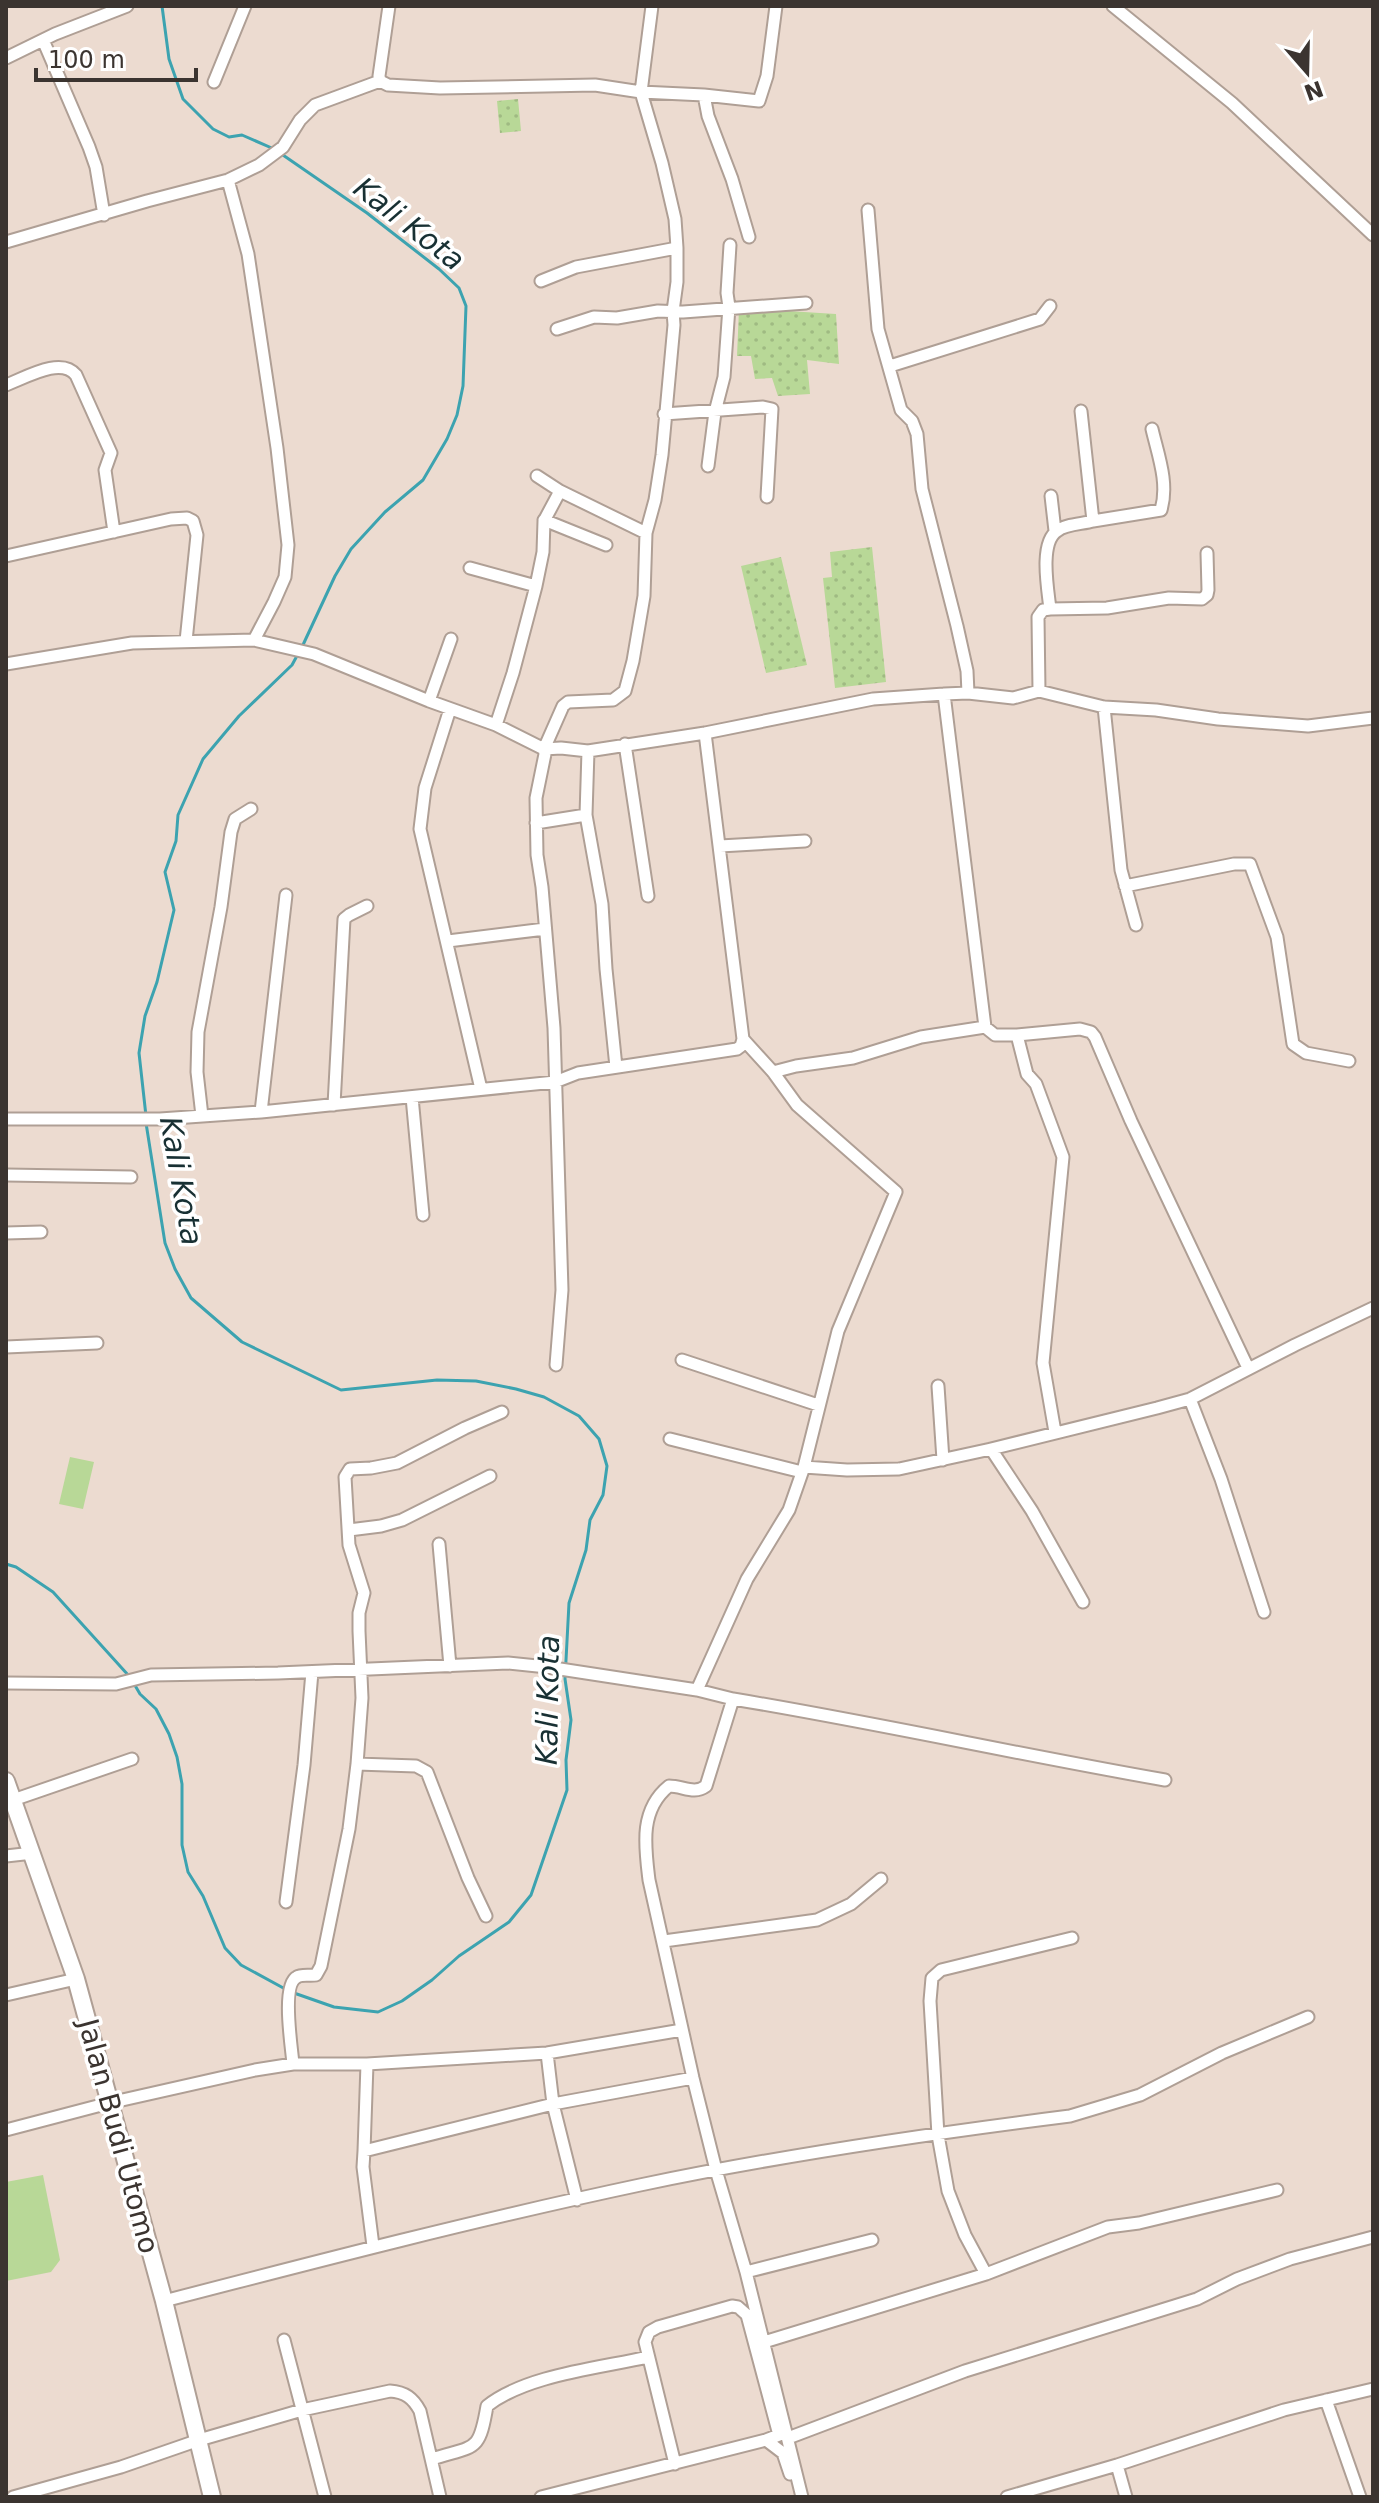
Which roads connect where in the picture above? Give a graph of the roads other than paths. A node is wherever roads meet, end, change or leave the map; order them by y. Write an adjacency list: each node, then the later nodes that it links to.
1 (127, 6): 7 (street)
2 (245, 6): 10 (street)
3 (389, 6): 9 (street)
4 (652, 6): 11 (street)
5 (776, 6): 12 (street)
6 (1113, 6): 16 (street)
7 (43, 40): 8 (street); 15 (street)
8 (6, 58)
9 (380, 81): 11 (street); 13 (street)
10 (214, 82)
11 (641, 92): 12 (street); 20 (street)
12 (704, 95): 17 (street)
13 (228, 180): 15 (street); 50 (street)
14 (868, 210): 27 (street)
15 (104, 215): 18 (street)
16 (1373, 235)
17 (749, 237)
18 (6, 242)
19 (730, 245): 24 (street)
20 (677, 248): 21 (street); 25 (street)
21 (541, 281)
22 (806, 303): 24 (street)
23 (1050, 306): 27 (street)
24 (729, 307): 25 (street); 30 (street)
25 (673, 311): 26 (street); 31 (street)
26 (557, 329)
27 (890, 366): 54 (street)
28 (6, 385): 41 (street)
29 (1081, 411): 39 (street)
30 (715, 412): 31 (street); 33 (street); 37 (street)
31 (664, 414): 42 (street)
32 (1152, 429): 39 (street)
33 (708, 466)
34 (537, 476): 35 (street)
35 (560, 491): 38 (street); 42 (street)
36 (1051, 496): 40 (street)
37 (767, 497)
38 (544, 520): 43 (street); 47 (street)
39 (1093, 521): 40 (street)
40 (1055, 531): 48 (street)
41 (114, 532): 45 (street); 51 (street)
42 (646, 533): 63 (street)
43 (606, 545)
44 (1207, 553): 48 (street)
45 (6, 556)
46 (470, 568): 47 (street)
47 (536, 586): 60 (street)
48 (1050, 609): 53 (street)
49 (451, 639): 56 (street)
50 (254, 640): 51 (street); 56 (street)
51 (186, 641): 52 (street)
52 (6, 664)
53 (1039, 691): 54 (street); 57 (street)
54 (968, 693): 55 (street)
55 (944, 694): 61 (street); 77 (street)
56 (429, 701): 58 (street)
57 (1104, 707): 59 (street); 70 (street)
58 (450, 709): 60 (street); 76 (street)
59 (1373, 718)
60 (496, 725): 63 (street)
61 (705, 733): 62 (street); 69 (street)
62 (625, 744): 64 (street); 72 (street)
63 (544, 749): 64 (street); 67 (street)
64 (588, 751): 66 (street)
65 (251, 809): 88 (street)
66 (586, 815): 67 (street); 81 (street)
67 (536, 823): 75 (street)
68 (805, 841): 69 (street)
69 (720, 846): 79 (street)
70 (1125, 886): 74 (street); 80 (street)
71 (286, 895): 87 (street)
72 (648, 896)
73 (367, 906): 86 (street)
74 (1136, 925)
75 (545, 929): 76 (street); 83 (street)
76 (448, 941): 84 (street)
77 (985, 1027): 78 (street); 82 (street)
78 (1017, 1035): 100 (street); 105 (street)
79 (743, 1039): 81 (street); 82 (street)
80 (1349, 1061)
81 (616, 1067): 83 (street)
82 (773, 1072): 103 (street)
83 (555, 1082): 84 (street); 99 (street)
84 (481, 1089): 85 (street)
85 (412, 1097): 86 (street); 92 (street)
86 (334, 1105): 87 (street)
87 (261, 1112): 88 (street)
88 (202, 1116): 89 (street)
89 (6, 1119)
90 (6, 1175): 91 (street)
91 (131, 1177)
92 (423, 1215)
93 (41, 1232): 94 (street)
94 (6, 1233)
95 (1373, 1308): 100 (street)
96 (97, 1343): 97 (street)
97 (6, 1347)
98 (682, 1360): 103 (street)
99 (556, 1365)
100 (1248, 1368): 102 (street)
101 (938, 1386): 108 (street)
102 (1190, 1399): 105 (street); 114 (street)
103 (818, 1405): 109 (street)
104 (502, 1412): 111 (street)
105 (1055, 1432): 107 (street)
106 (670, 1439): 109 (street)
107 (991, 1449): 108 (street); 113 (street)
108 (943, 1460): 109 (street)
109 (803, 1470): 119 (street)
110 (490, 1476): 111 (street)
111 (349, 1530): 116 (street)
112 (439, 1544): 115 (street)
113 (1083, 1602)
114 (1264, 1612)
115 (450, 1666): 116 (street); 119 (street)
116 (362, 1668): 117 (street); 122 (street)
117 (312, 1672): 118 (street); 129 (street)
118 (6, 1683)
119 (697, 1690): 120 (street)
120 (733, 1699): 123 (street); 132 (street)
121 (132, 1759): 125 (street)
122 (357, 1764): 130 (street); 138 (street)
123 (1165, 1780)
124 (6, 1781): 125 (street, Jalan Budi Utomo)
125 (13, 1800): 126 (street, Jalan Budi Utomo)
126 (33, 1853): 127 (street); 133 (street, Jalan Budi Utomo)
127 (6, 1856)
128 (881, 1879): 132 (street)
129 (286, 1902)
130 (486, 1916)
131 (1072, 1938): 144 (street)
132 (664, 1941): 136 (street)
133 (76, 1979): 134 (street); 141 (street, Jalan Budi Utomo)
134 (6, 1995)
135 (1308, 2017): 144 (street)
136 (682, 2030): 137 (street); 140 (street)
137 (547, 2053): 139 (street); 142 (street)
138 (293, 2064): 139 (street); 141 (street)
139 (367, 2064): 145 (street)
140 (693, 2078): 142 (street); 146 (street)
141 (109, 2103): 143 (street); 154 (street, Jalan Budi Utomo)
142 (553, 2104): 145 (street); 148 (street)
143 (6, 2130)
144 (938, 2135): 146 (street); 153 (street)
145 (364, 2151): 151 (street)
146 (716, 2170): 148 (street); 152 (street)
147 (1277, 2190): 153 (street)
148 (577, 2200): 151 (street)
149 (1373, 2237): 161 (street)
150 (872, 2240): 152 (street)
151 (373, 2246): 154 (street)
152 (746, 2272): 156 (street)
153 (986, 2274): 156 (street)
154 (164, 2301): 162 (street, Jalan Budi Utomo)
155 (284, 2340): 160 (street)
156 (764, 2342): 161 (street)
157 (648, 2357): 163 (street); 164 (street); 165 (street)
158 (1373, 2389): 159 (street)
159 (1326, 2400): 166 (street); 176 (street)
160 (302, 2410): 162 (street); 164 (street); 169 (street)
161 (788, 2438): 173 (street)
162 (199, 2440): 167 (street); 168 (street, Jalan Budi Utomo)
163 (766, 2440): 165 (street); 172 (street)
164 (432, 2459): 170 (street)
165 (675, 2464): 171 (street)
166 (1117, 2465): 174 (street); 175 (street)
167 (13, 2497)
168 (212, 2497)
169 (325, 2497)
170 (440, 2497)
171 (541, 2497)
172 (795, 2497)
173 (802, 2497)
174 (1007, 2497)
175 (1126, 2497)
176 (1360, 2497)

